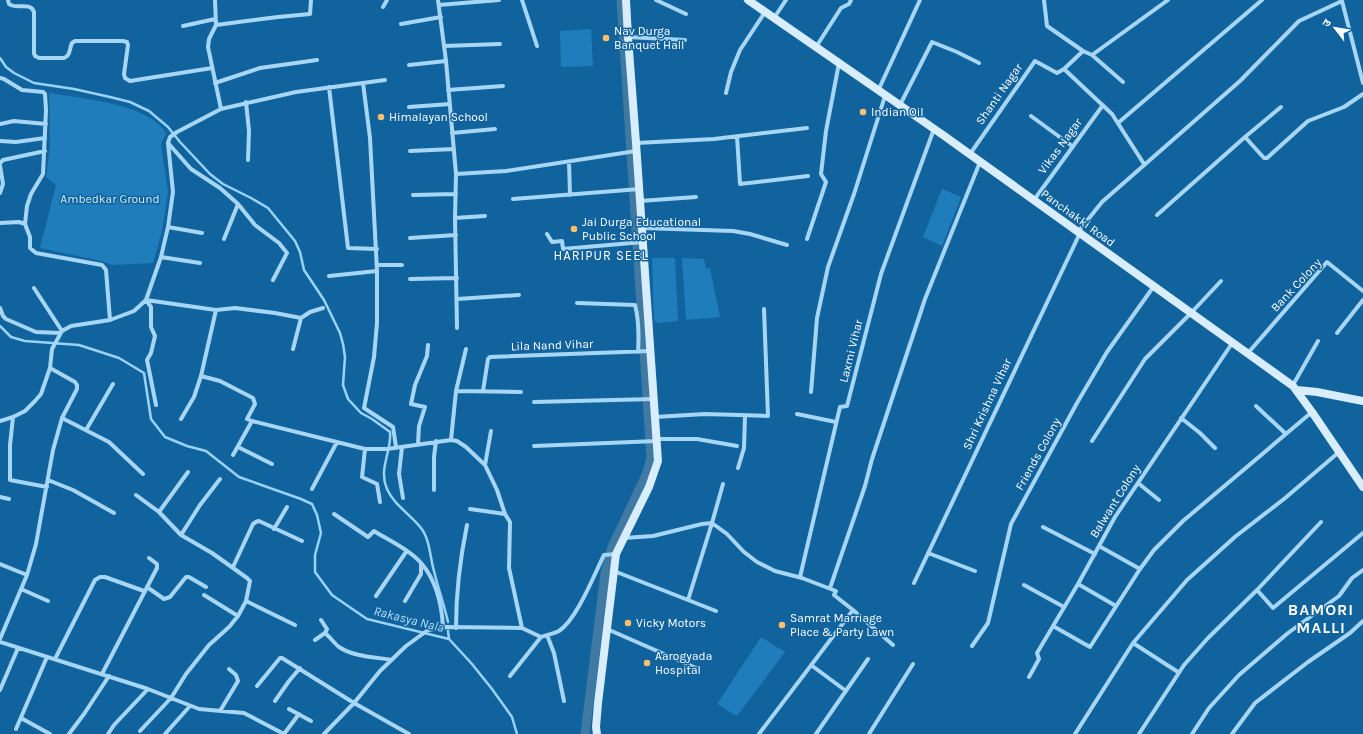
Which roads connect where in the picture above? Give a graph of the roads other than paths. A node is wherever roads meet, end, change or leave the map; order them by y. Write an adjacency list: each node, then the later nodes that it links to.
1 (8, 0): 41 (street)
2 (215, 0): 24 (street)
3 (311, 0): 25 (street)
4 (387, 0): 19 (street)
5 (438, 0): 18 (street)
6 (499, 0): 18 (street)
7 (522, 0): 32 (street)
8 (626, 0): 28 (main road)
9 (656, 0): 21 (street)
10 (786, 0): 23 (street)
11 (851, 0): 33 (street)
12 (920, 0): 52 (street)
13 (1044, 0): 34 (street)
14 (1168, 0): 35 (street)
15 (1262, 0): 64 (street)
16 (753, 1): 20 (main road, Panchakki Road)
17 (1342, 1): 48 (street); 86 (street, Shri Krishna Vihar)
18 (439, 5): 22 (street)
19 (383, 7)
20 (764, 12): 23 (main road, Panchakki Road); 53 (street)
21 (686, 14)
22 (441, 17): 26 (street); 31 (street)
23 (774, 18): 33 (main road, Panchakki Road)
24 (215, 19): 25 (street); 27 (street)
25 (216, 24): 41 (street)
26 (401, 24)
27 (183, 26)
28 (628, 37): 29 (street); 78 (main road)
29 (685, 40)
30 (500, 44): 31 (street)
31 (444, 46): 37 (street)
32 (537, 46)
33 (815, 48): 38 (main road, Panchakki Road)
34 (1083, 51): 35 (street); 42 (street)
35 (1092, 55): 46 (street)
36 (317, 60): 47 (street)
37 (446, 61): 40 (street); 51 (street)
38 (838, 63): 52 (main road, Panchakki Road); 112 (street)
39 (979, 63): 59 (street)
40 (409, 65)
41 (212, 68): 47 (street)
42 (1064, 69): 58 (street); 81 (street, Shanti Nagar)
43 (0, 78): 66 (street)
44 (385, 80): 45 (street)
45 (363, 82): 50 (street); 115 (street)
46 (1122, 82)
47 (215, 83): 62 (street)
48 (1363, 83)
49 (503, 86): 51 (street)
50 (329, 87): 56 (street); 115 (street)
51 (448, 90): 57 (street)
52 (878, 91): 55 (main road, Panchakki Road)
53 (726, 94)
54 (1363, 94): 72 (street)
55 (886, 96): 59 (main road, Panchakki Road); 158 (street)
56 (246, 102): 62 (street); 82 (street)
57 (450, 104): 60 (street); 70 (street)
58 (1103, 105): 64 (street); 76 (street, Vikas Nagar)
59 (900, 106): 69 (main road, Panchakki Road)
60 (409, 107)
61 (1280, 107): 72 (street)
62 (221, 109): 75 (street)
63 (1031, 116): 76 (street)
64 (1118, 123): 86 (street)
65 (0, 124): 66 (street)
66 (46, 124): 73 (street)
67 (807, 128): 71 (street)
68 (495, 129): 70 (street)
69 (934, 129): 81 (main road, Panchakki Road); 174 (street, Laxmi Vihar)
70 (452, 133): 77 (street)
71 (737, 136): 78 (street); 88 (street)
72 (1245, 137): 99 (street)
73 (45, 138): 74 (street); 79 (street)
74 (0, 141)
75 (168, 143): 98 (street); 104 (street)
76 (1072, 146): 96 (street, Vikas Nagar)
77 (454, 149): 80 (street); 87 (street)
78 (634, 150): 83 (street); 89 (main road)
79 (45, 151): 85 (street); 103 (street)
80 (410, 151)
81 (970, 154): 84 (main road, Panchakki Road)
82 (248, 160)
83 (569, 162): 87 (street); 93 (street)
84 (980, 162): 96 (main road, Panchakki Road); 246 (street)
85 (0, 164): 90 (street)
86 (1144, 164): 106 (street, Shri Krishna Vihar)
87 (456, 174): 91 (street)
88 (808, 176)
89 (635, 190): 93 (street); 97 (main road)
90 (0, 193)
91 (456, 194): 92 (street); 101 (street)
92 (413, 195)
93 (570, 195): 95 (street)
94 (696, 197): 97 (street)
95 (513, 199)
96 (1034, 200): 106 (main road, Panchakki Road)
97 (640, 201): 105 (main road)
98 (238, 204): 111 (street); 124 (street)
99 (1157, 215)
100 (484, 216): 101 (street)
101 (455, 218): 109 (street)
102 (0, 223): 103 (street)
103 (25, 224): 140 (street)
104 (168, 227): 107 (street); 116 (street)
105 (642, 228): 113 (main road); 114 (street)
106 (1079, 232): 126 (main road, Panchakki Road); 229 (street, Shri Krishna Vihar)
107 (202, 233)
108 (547, 234): 113 (street)
109 (456, 235): 110 (street); 122 (street)
110 (410, 238)
111 (224, 239)
112 (807, 239)
113 (639, 243): 149 (main road)
114 (787, 244)
115 (377, 249): 118 (street)
116 (161, 257): 117 (street); 131 (street)
117 (200, 263)
118 (377, 265): 119 (street); 120 (street)
119 (402, 265)
120 (377, 271): 121 (street); 188 (street)
121 (329, 276)
122 (457, 278): 123 (street); 130 (street)
123 (410, 279)
124 (273, 280)
125 (1221, 281): 138 (street)
126 (1154, 286): 138 (main road, Panchakki Road); 277 (street, Friends Colony)
127 (34, 288): 142 (street)
128 (1363, 291): 150 (street, Bank Colony)
129 (519, 295): 130 (street)
130 (457, 298): 141 (street)
131 (146, 300): 137 (street); 140 (street); 162 (street)
132 (1363, 300): 143 (street)
133 (577, 303): 149 (street)
134 (0, 308): 142 (street)
135 (323, 308): 139 (street)
136 (764, 309): 167 (street)
137 (216, 310): 139 (street); 152 (street)
138 (1191, 313): 145 (main road, Panchakki Road); 181 (street)
139 (301, 318): 147 (street)
140 (110, 320): 142 (street)
141 (457, 328)
142 (61, 333): 151 (street)
143 (1337, 333)
144 (1318, 341): 154 (street)
145 (1233, 342): 150 (main road, Panchakki Road); 170 (street, Balwant Colony)
146 (428, 345): 183 (street)
147 (293, 349)
148 (466, 349): 155 (street)
149 (644, 352): 156 (street, Lila Nand Vihar); 159 (main road)
150 (1248, 353): 154 (main road, Panchakki Road)
151 (50, 368): 168 (street); 169 (street)
152 (201, 376): 171 (street); 173 (street)
153 (113, 384): 175 (street)
154 (1295, 388): 160 (main road); 164 (main road, Panchakki Road)
155 (456, 391): 156 (street); 178 (street)
156 (483, 391): 157 (street)
157 (522, 392)
158 (810, 392)
159 (650, 400): 161 (street); 166 (main road)
160 (1363, 401)
161 (534, 402)
162 (156, 405)
163 (1256, 406): 177 (street)
164 (1312, 412): 177 (street); 191 (main road, Panchakki Road)
165 (797, 414): 174 (street)
166 (655, 416): 167 (street); 180 (main road)
167 (746, 416): 195 (street)
168 (13, 418): 172 (street); 202 (street)
169 (62, 418): 175 (street); 199 (street)
170 (1181, 418): 189 (street); 200 (street, Balwant Colony)
171 (181, 419)
172 (0, 421)
173 (252, 421): 182 (street); 184 (street)
174 (836, 422): 241 (street, Laxmi Vihar)
175 (86, 430): 197 (street)
176 (491, 431): 194 (street)
177 (1286, 434): 236 (street)
178 (451, 440): 179 (street); 194 (street)
179 (436, 441): 183 (street); 205 (street)
180 (654, 441): 185 (street); 186 (street); 225 (main road)
181 (1092, 441)
182 (337, 442): 190 (street); 204 (street)
183 (418, 444): 187 (street)
184 (238, 446): 192 (street); 193 (street)
185 (534, 446)
186 (737, 446)
187 (402, 447): 188 (street); 208 (street)
188 (394, 448): 190 (street)
189 (1215, 448)
190 (364, 449): 211 (street)
191 (1339, 452): 203 (main road, Panchakki Road); 275 (street)
192 (233, 455)
193 (272, 464)
194 (485, 465): 217 (street)
195 (738, 468)
196 (188, 472): 214 (street)
197 (143, 474)
198 (220, 479): 224 (street)
199 (48, 480): 202 (street); 215 (street)
200 (1138, 483): 210 (street); 227 (street, Balwant Colony)
201 (723, 484): 219 (street)
202 (47, 487): 240 (street)
203 (1363, 487)
204 (312, 489)
205 (434, 490)
206 (136, 495): 214 (street)
207 (0, 497): 209 (street)
208 (403, 498)
209 (9, 499)
210 (1159, 500)
211 (380, 502)
212 (287, 506): 222 (street)
213 (470, 509): 217 (street)
214 (159, 512): 224 (street)
215 (114, 513)
216 (334, 514): 228 (street)
217 (505, 514): 267 (street)
218 (1321, 522): 249 (street)
219 (712, 523): 225 (street); 241 (street); 253 (street)
220 (467, 525): 266 (street)
221 (1043, 527): 231 (street)
222 (274, 529): 226 (street); 235 (street)
223 (1363, 533): 249 (street)
224 (181, 535): 235 (street)
225 (624, 538): 230 (main road)
226 (302, 541)
227 (1099, 546): 231 (street, Balwant Colony); 236 (street)
228 (406, 552): 234 (street); 251 (street)
229 (928, 553): 239 (street); 242 (street, Shri Krishna Vihar)
230 (611, 554): 238 (main road); 270 (street)
231 (1095, 554): 243 (street, Balwant Colony)
232 (149, 558): 248 (street)
233 (0, 564): 240 (street)
234 (421, 564): 255 (street); 265 (street)
235 (233, 567): 254 (street)
236 (1140, 569): 256 (street)
237 (1363, 570): 322 (street)
238 (614, 571): 253 (street); 268 (main road)
239 (975, 571)
240 (27, 575): 247 (street)
241 (800, 577): 246 (street)
242 (914, 583)
243 (1078, 584): 256 (street); 257 (street, Balwant Colony)
244 (1024, 585): 257 (street)
245 (206, 587): 248 (street)
246 (830, 588): 258 (street)
247 (21, 589): 252 (street); 272 (street)
248 (146, 589): 280 (street); 289 (street)
249 (1257, 590): 288 (street)
250 (204, 595): 260 (street)
251 (376, 596)
252 (48, 600)
253 (688, 600): 259 (street)
254 (246, 601): 260 (street); 263 (street)
255 (405, 601)
256 (1116, 606): 264 (street)
257 (1064, 607): 264 (street, Balwant Colony)
258 (853, 610): 276 (street); 284 (street)
259 (716, 611)
260 (238, 616): 297 (street)
261 (321, 620): 269 (street)
262 (1363, 621): 323 (street)
263 (295, 625)
264 (1053, 626): 292 (street, Balwant Colony)
265 (443, 628): 266 (street); 282 (street)
266 (456, 628): 267 (street)
267 (522, 628): 271 (street)
268 (607, 629): 286 (street); 316 (main road)
269 (325, 633): 273 (street); 282 (street)
270 (546, 635): 271 (street); 299 (street)
271 (541, 637): 291 (street)
272 (0, 639)
273 (315, 640)
274 (0, 642): 278 (street)
275 (1134, 643): 288 (street); 320 (street)
276 (893, 645)
277 (972, 646)
278 (18, 648): 279 (street); 295 (street)
279 (48, 657): 280 (street); 305 (street)
280 (55, 659): 289 (street)
281 (868, 659): 296 (street)
282 (392, 660): 300 (street)
283 (914, 664): 319 (street)
284 (811, 665): 296 (street); 317 (street)
285 (300, 668): 293 (street); 298 (street); 300 (street)
286 (696, 668)
287 (229, 669): 303 (street)
288 (1178, 672): 321 (street)
289 (102, 674): 290 (street)
290 (109, 676): 294 (street); 310 (street)
291 (510, 676)
292 (1029, 677)
293 (257, 686)
294 (148, 689): 297 (street); 311 (street)
295 (0, 690)
296 (846, 691): 318 (street)
297 (171, 698): 301 (street); 308 (street)
298 (275, 701)
299 (564, 701)
300 (354, 703): 314 (street); 315 (street)
301 (190, 706): 303 (street); 312 (street)
302 (289, 709): 304 (street)
303 (220, 711): 313 (street)
304 (299, 714): 306 (street); 313 (street)
305 (21, 718): 307 (street); 309 (street)
306 (311, 721)
307 (16, 729)
308 (140, 731)
309 (50, 734)
310 (69, 734)
311 (108, 734)
312 (165, 734)
313 (284, 734)
314 (324, 734)
315 (409, 734)
316 (597, 734)
317 (759, 734)
318 (816, 734)
319 (869, 734)
320 (1075, 734)
321 (1139, 734)
322 (1192, 734)
323 (1232, 734)

